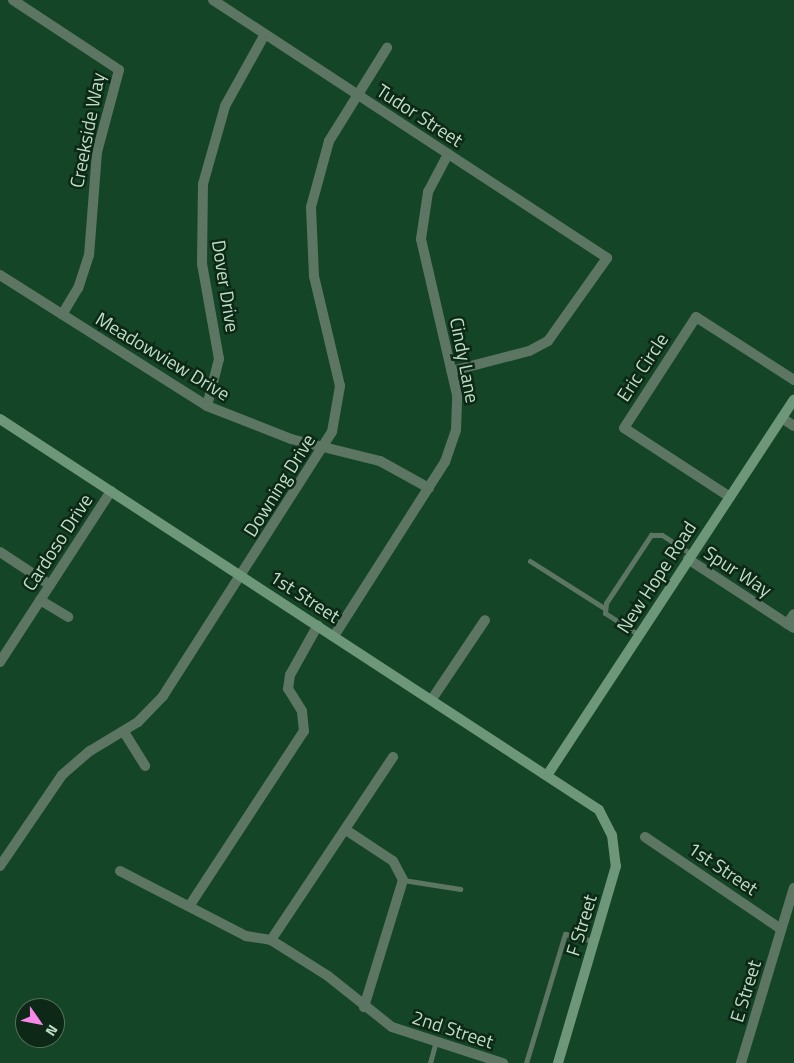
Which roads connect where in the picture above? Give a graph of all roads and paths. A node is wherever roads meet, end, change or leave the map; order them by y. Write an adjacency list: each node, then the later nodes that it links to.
1 (13, 0): 8 (street, Creekside Way)
2 (213, 0): 3 (street, Tudor Street)
3 (265, 34): 5 (street, Tudor Street); 12 (street, Dover Drive)
4 (387, 48): 5 (street, Downing Drive)
5 (356, 94): 6 (street, Tudor Street); 16 (street, Downing Drive)
6 (448, 154): 9 (street, Cindy Lane); 9 (street, Tudor Street)
7 (0, 275): 8 (street, Meadowview Drive)
8 (62, 315): 12 (street, Meadowview Drive)
9 (452, 371): 17 (street, Cindy Lane)
10 (794, 380): 19 (street, Eric Circle)
11 (794, 399): 13 (main road, New Hope Road)
12 (207, 406): 16 (street, Meadowview Drive)
13 (782, 418): 15 (street); 19 (main road, New Hope Road)
14 (0, 419): 18 (main road, 1st Street)
15 (794, 426)
16 (325, 447): 17 (street, Meadowview Drive); 23 (street, Downing Drive)
17 (429, 488): 33 (street, Cindy Lane)
18 (111, 491): 23 (main road, 1st Street); 24 (street, Cardoso Drive)
19 (730, 497): 21 (main road, New Hope Road)
20 (0, 552): 24 (street)
21 (690, 557): 26 (lane); 31 (street, Spur Way); 32 (main road, New Hope Road)
22 (530, 561): 26 (lane)
23 (242, 576): 30 (main road, 1st Street); 36 (street, Downing Drive)
24 (50, 585): 25 (street, Cardoso Drive)
25 (40, 600): 28 (street); 34 (street, Cardoso Drive)
26 (604, 608): 32 (lane)
27 (794, 614): 31 (street)
28 (68, 617)
29 (485, 620): 35 (street)
30 (318, 625): 33 (main road, 1st Street); 49 (street)
31 (791, 626)
32 (639, 635): 39 (main road, New Hope Road)
33 (334, 636): 35 (main road, 1st Street)
34 (0, 662)
35 (432, 699): 39 (main road, 1st Street)
36 (124, 732): 38 (street); 43 (street, Downing Drive)
37 (393, 757): 41 (street)
38 (145, 766)
39 (548, 774): 40 (main road, 1st Street)
40 (590, 802): 52 (main road, F Street)
41 (346, 830): 46 (street); 51 (street)
42 (645, 836): 50 (street, 1st Street)
43 (4, 853): 44 (street, Downing Drive)
44 (0, 866)
45 (120, 871): 49 (street)
46 (403, 880): 48 (lane); 53 (street)
47 (794, 888): 50 (street, E Street)
48 (460, 889)
49 (190, 905): 51 (street)
50 (781, 929): 60 (street, E Street)
51 (270, 940): 53 (street, 2nd Street)
52 (594, 942): 58 (lane); 59 (main road, F Street)
53 (364, 1007): 54 (street, 2nd Street)
54 (436, 1041): 55 (street, 2nd Street); 56 (lane)
55 (488, 1061): 57 (street, 2nd Street)
56 (430, 1063)
57 (503, 1063)
58 (526, 1063)
59 (558, 1063)
60 (742, 1063)

